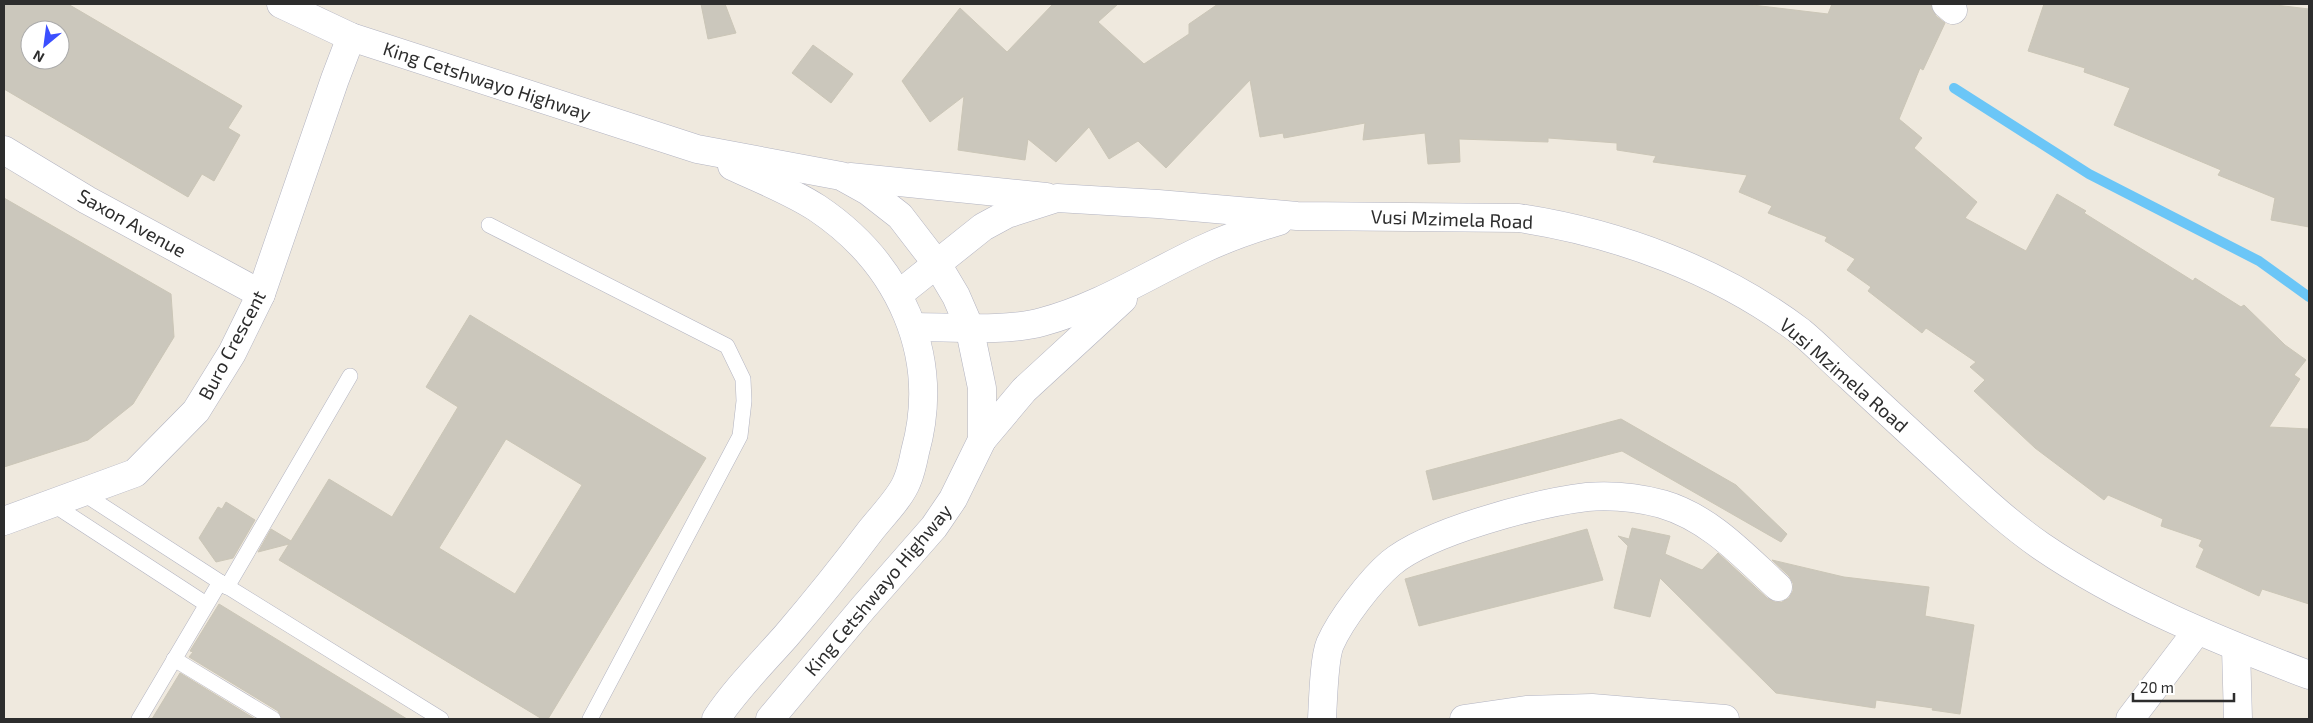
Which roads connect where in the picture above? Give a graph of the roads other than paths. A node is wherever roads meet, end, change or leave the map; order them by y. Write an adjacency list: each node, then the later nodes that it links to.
1 (281, 4): 2 (main road, King Cetshwayo Highway)
2 (351, 37): 3 (main road, King Cetshwayo Highway); 11 (main road, Buro Crescent)
3 (697, 149): 5 (main road, King Cetshwayo Highway); 12 (main road, King Cetshwayo Highway)
4 (4, 150): 11 (main road, Saxon Avenue)
5 (841, 176): 6 (main road); 9 (main road, King Cetshwayo Highway)
6 (1057, 198): 7 (main road, Vusi Mzimela Road); 9 (main road, Vusi Mzimela Road)
7 (1297, 216): 10 (main road, Vusi Mzimela Road); 23 (main road, Vusi Mzimela Road)
8 (489, 225): 32 (lane)
9 (937, 264): 12 (main road, Vusi Mzimela Road); 13 (main road, King Cetshwayo Highway)
10 (1141, 282): 13 (main road, Vusi Mzimela Road); 16 (main road)
11 (261, 294): 17 (main road, Buro Crescent)
12 (898, 294): 14 (main road, King Cetshwayo Highway)
13 (969, 326): 14 (main road, Vusi Mzimela Road); 16 (main road, King Cetshwayo Highway)
14 (914, 327): 33 (main road, King Cetshwayo Highway)
15 (350, 376): 20 (lane)
16 (982, 440): 34 (main road, King Cetshwayo Highway)
17 (81, 492): 18 (main road, Buro Crescent); 20 (lane)
18 (51, 503): 19 (main road, Buro Crescent); 22 (lane)
19 (4, 521)
20 (224, 584): 22 (lane); 31 (lane)
21 (1778, 588): 35 (main road)
22 (206, 604): 25 (lane)
23 (2197, 631): 24 (main road, Vusi Mzimela Road); 38 (main road)
24 (2236, 648): 26 (main road, Vusi Mzimela Road); 39 (main road)
25 (174, 659): 29 (lane); 30 (lane)
26 (2309, 675)
27 (1592, 714): 28 (main road); 36 (main road)
28 (1673, 716): 37 (main road)
29 (139, 719)
30 (273, 719)
31 (441, 719)
32 (590, 719)
33 (716, 719)
34 (770, 719)
35 (1322, 719)
36 (1464, 719)
37 (1725, 719)
38 (2130, 719)
39 (2238, 719)

